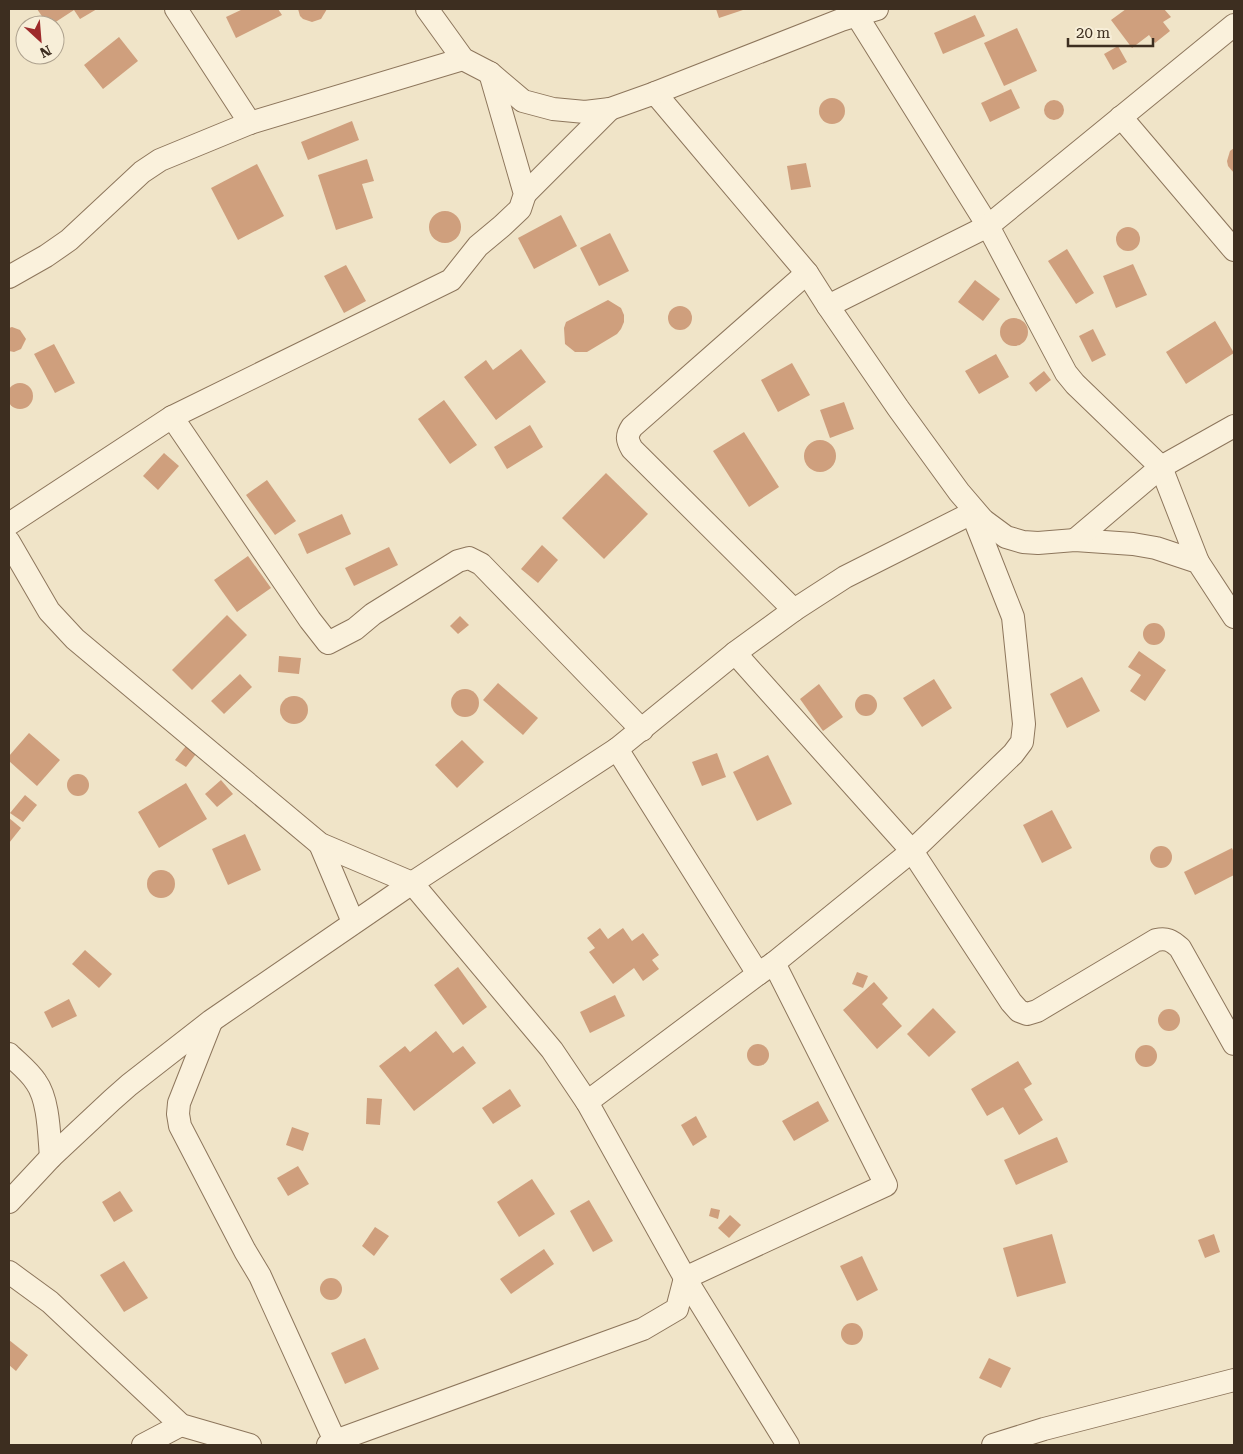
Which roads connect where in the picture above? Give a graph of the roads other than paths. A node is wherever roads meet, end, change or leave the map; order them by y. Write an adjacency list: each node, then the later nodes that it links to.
1 (176, 9): 10 (street)
2 (427, 9): 5 (street)
3 (867, 13): 7 (street); 12 (street)
4 (1234, 25): 9 (street)
5 (463, 59): 6 (street); 10 (street)
6 (490, 73): 8 (street); 11 (street)
7 (655, 93): 8 (street); 14 (street)
8 (610, 109): 11 (street)
9 (1120, 117): 12 (street); 13 (street)
10 (250, 123): 15 (street)
11 (525, 194): 17 (street)
12 (988, 226): 16 (street); 19 (street)
13 (1234, 250)
14 (807, 273): 16 (street); 25 (street)
15 (9, 278)
16 (828, 306): 20 (street)
17 (172, 417): 21 (street); 28 (street)
18 (1234, 426): 19 (street)
19 (1161, 467): 22 (street); 24 (street)
20 (977, 516): 22 (street); 25 (street); 31 (street)
21 (9, 524)
22 (1075, 540): 24 (street)
23 (9, 542): 30 (street)
24 (1198, 562): 26 (street)
25 (794, 610): 27 (street)
26 (1234, 617)
27 (735, 653): 28 (street); 31 (street)
28 (642, 730): 29 (street)
29 (617, 749): 32 (street); 34 (street)
30 (320, 844): 32 (street); 33 (street)
31 (912, 851): 34 (street); 36 (street)
32 (412, 883): 33 (street); 38 (street)
33 (353, 922): 35 (street)
34 (766, 968): 38 (street); 42 (street)
35 (212, 1021): 39 (street); 45 (street)
36 (1234, 1044)
37 (9, 1054): 39 (street)
38 (587, 1102): 42 (street)
39 (51, 1157): 40 (street)
40 (9, 1202)
41 (9, 1272): 44 (street)
42 (685, 1278): 45 (street); 48 (street)
43 (1234, 1380): 49 (street)
44 (181, 1425): 46 (street); 47 (street)
45 (331, 1443)
46 (143, 1445)
47 (250, 1445)
48 (788, 1445)
49 (992, 1445)

